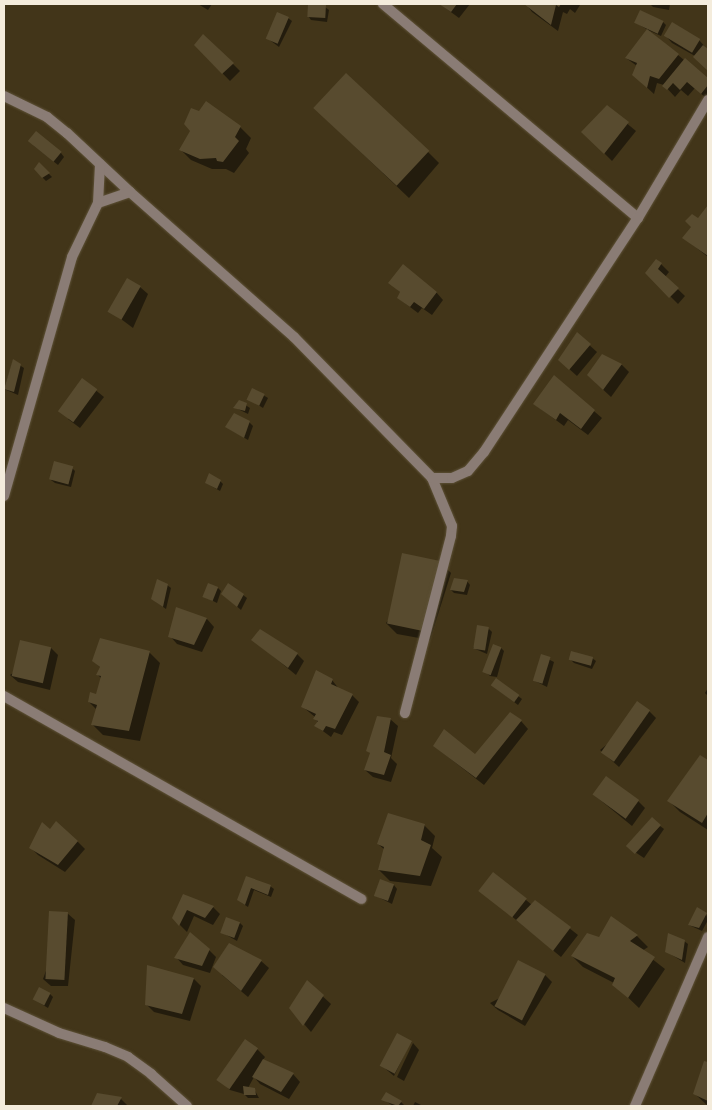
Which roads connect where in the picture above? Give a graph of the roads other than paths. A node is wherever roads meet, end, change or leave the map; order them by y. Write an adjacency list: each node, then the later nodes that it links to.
1 (383, 4): 7 (street)
2 (4, 96): 4 (street)
3 (708, 100): 7 (street)
4 (100, 164): 5 (street); 6 (street)
5 (130, 192): 6 (street); 8 (street)
6 (98, 203): 9 (street)
7 (638, 218): 8 (street)
8 (432, 478): 11 (street)
9 (4, 496)
10 (4, 696): 12 (street)
11 (405, 714)
12 (361, 899)
13 (708, 937): 16 (street)
14 (4, 1008): 15 (street)
15 (187, 1106)
16 (635, 1106)

